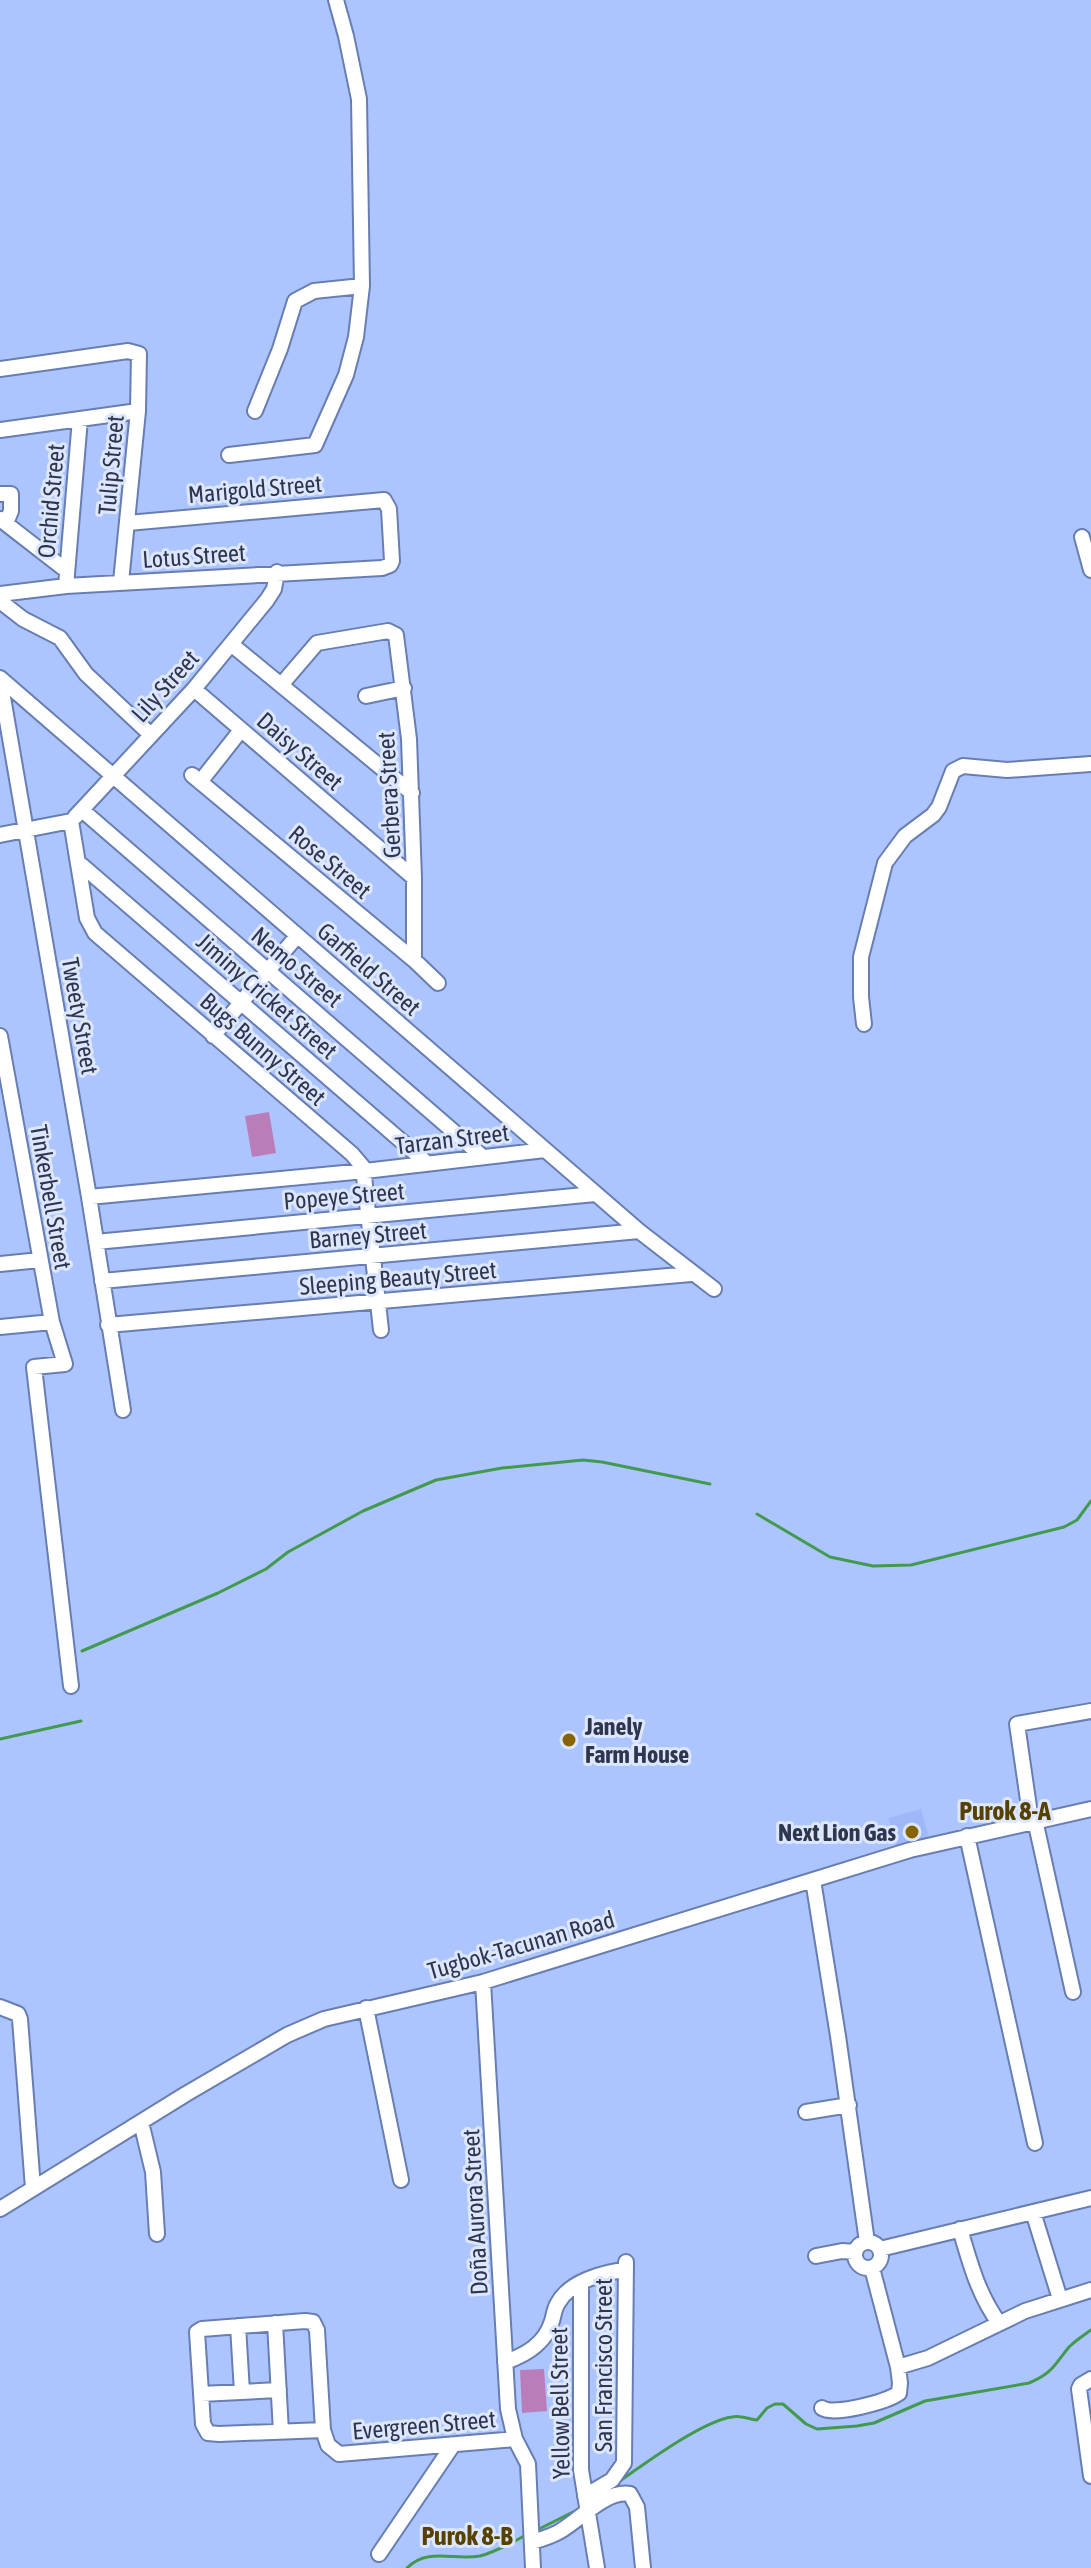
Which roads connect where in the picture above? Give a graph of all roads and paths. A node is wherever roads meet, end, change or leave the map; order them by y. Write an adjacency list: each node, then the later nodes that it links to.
1 (336, 0): 2 (street)
2 (362, 286): 5 (street); 8 (street)
3 (0, 369): 4 (street, Tulip Street)
4 (138, 411): 6 (street); 11 (street, Tulip Street)
5 (255, 411)
6 (80, 419): 7 (street); 16 (street, Orchid Street)
7 (0, 430)
8 (229, 455)
9 (10, 490): 10 (street)
10 (3, 521): 16 (street)
11 (128, 523): 13 (street, Marigold Street); 17 (street, Tulip Street)
12 (1082, 537): 14 (street)
13 (390, 565): 15 (street, Lotus Street)
14 (1091, 570)
15 (277, 572): 17 (street, Lotus Street); 20 (street, Lily Street)
16 (66, 579): 17 (street, Lotus Street); 18 (street, Lotus Street)
17 (121, 582)
18 (0, 594)
19 (0, 601): 27 (street)
20 (231, 644): 22 (street); 24 (street, Lily Street)
21 (0, 679): 29 (street, Garfield Street); 32 (street, Tweety Street)
22 (281, 685): 23 (street, Gerbera Street); 30 (street)
23 (404, 688): 25 (street); 30 (street, Gerbera Street)
24 (194, 689): 26 (street, Daisy Street); 27 (street, Lily Street)
25 (366, 696)
26 (241, 730): 35 (street, Daisy Street); 37 (street, Rose Street)
27 (151, 735): 29 (street, Lily Street)
28 (1091, 764): 41 (street)
29 (112, 777): 31 (street, Lily Street); 36 (street, Garfield Street)
30 (412, 793): 35 (street, Gerbera Street)
31 (76, 816): 32 (street); 34 (street, Bugs Bunny Street); 38 (street, Nemo Street)
32 (26, 830): 33 (street); 50 (street, Tweety Street)
33 (0, 835)
34 (78, 862): 40 (street, Jiminy Cricket Street); 43 (street, Bugs Bunny Street)
35 (414, 878): 37 (street, Gerbera Street)
36 (297, 936): 38 (street); 45 (street, Garfield Street)
37 (414, 960): 39 (street, Rose Street)
38 (267, 971): 40 (street); 46 (street, Nemo Street)
39 (438, 983)
40 (240, 1002): 43 (street); 47 (street, Jiminy Cricket Street)
41 (864, 1024)
42 (0, 1036): 44 (street, Tinkerbell Street)
43 (213, 1036): 48 (street, Bugs Bunny Street)
44 (5, 1090): 55 (street, Tinkerbell Street)
45 (545, 1150): 46 (street, Tarzan Street); 49 (street, Garfield Street)
46 (483, 1157): 47 (street, Tarzan Street)
47 (428, 1164): 48 (street, Tarzan Street)
48 (365, 1171): 50 (street, Popeye Street); 51 (street)
49 (595, 1194): 51 (street, Popeye Street); 52 (street, Garfield Street)
50 (89, 1197): 53 (street, Tweety Street)
51 (370, 1216): 53 (street, Popeye Street); 54 (street)
52 (639, 1231): 54 (street, Barney Street); 57 (street, Garfield Street)
53 (96, 1242): 58 (street, Tweety Street)
54 (374, 1257): 58 (street, Barney Street); 60 (street)
55 (40, 1260): 56 (street); 61 (street, Tinkerbell Street)
56 (0, 1264)
57 (691, 1274): 59 (street, Garfield Street); 60 (street, Sleeping Beauty Street)
58 (102, 1281): 62 (street, Tweety Street)
59 (714, 1289)
60 (378, 1303): 62 (street, Sleeping Beauty Street); 64 (street)
61 (52, 1322): 63 (street); 66 (street, Tinkerbell Street)
62 (108, 1325): 65 (street, Tweety Street)
63 (0, 1327)
64 (381, 1330)
65 (123, 1410)
66 (71, 1686)
67 (1091, 1711): 69 (street)
68 (1091, 1809): 69 (street, Tugbok-Tacunan Road)
69 (1033, 1820): 70 (street, Tugbok-Tacunan Road); 73 (street)
70 (967, 1836): 71 (street, Tugbok-Tacunan Road); 79 (street)
71 (816, 1879): 72 (street, Tugbok-Tacunan Road); 76 (street)
72 (483, 1982): 75 (street, Tugbok-Tacunan Road); 97 (street, Doña Aurora Street)
73 (1073, 1992)
74 (0, 2007): 81 (street)
75 (366, 2008): 78 (street, Tugbok-Tacunan Road); 80 (street)
76 (849, 2105): 77 (street); 87 (street)
77 (806, 2112)
78 (141, 2122): 81 (street, Tugbok-Tacunan Road); 86 (street)
79 (1035, 2143)
80 (401, 2180)
81 (33, 2188): 83 (street, Tugbok-Tacunan Road)
82 (1091, 2198): 84 (street)
83 (0, 2209)
84 (1033, 2212): 85 (street); 93 (street)
85 (960, 2229): 87 (street); 95 (street)
86 (157, 2234)
87 (873, 2245): 88 (street); 90 (street)
88 (855, 2252): 89 (street); 90 (street)
89 (816, 2256)
90 (872, 2268): 98 (street)
91 (581, 2284): 97 (street); 109 (street, Yellow Bell Street); 109 (street, San Francisco Street)
92 (1091, 2290): 93 (street)
93 (1060, 2299): 95 (street)
94 (275, 2323): 96 (street); 100 (street); 104 (street)
95 (999, 2323): 98 (street)
96 (238, 2326): 101 (street); 102 (street)
97 (505, 2362): 106 (street, Doña Aurora Street)
98 (898, 2367): 103 (street)
99 (1086, 2382): 108 (street)
100 (279, 2390): 101 (street); 105 (street)
101 (242, 2392): 102 (street)
102 (201, 2394): 105 (street, Evergreen Street)
103 (822, 2408)
104 (323, 2430): 105 (street, Evergreen Street); 107 (street, Evergreen Street)
105 (281, 2432)
106 (515, 2439): 107 (street, Evergreen Street); 111 (street)
107 (453, 2445): 112 (street)
108 (1091, 2476)
109 (585, 2496): 110 (street, Yellow Bell Street)
110 (588, 2512): 111 (street); 114 (street, Yellow Bell Street); 115 (street)
111 (532, 2542): 113 (street)
112 (379, 2554)
113 (533, 2568)
114 (597, 2568)
115 (643, 2568)

